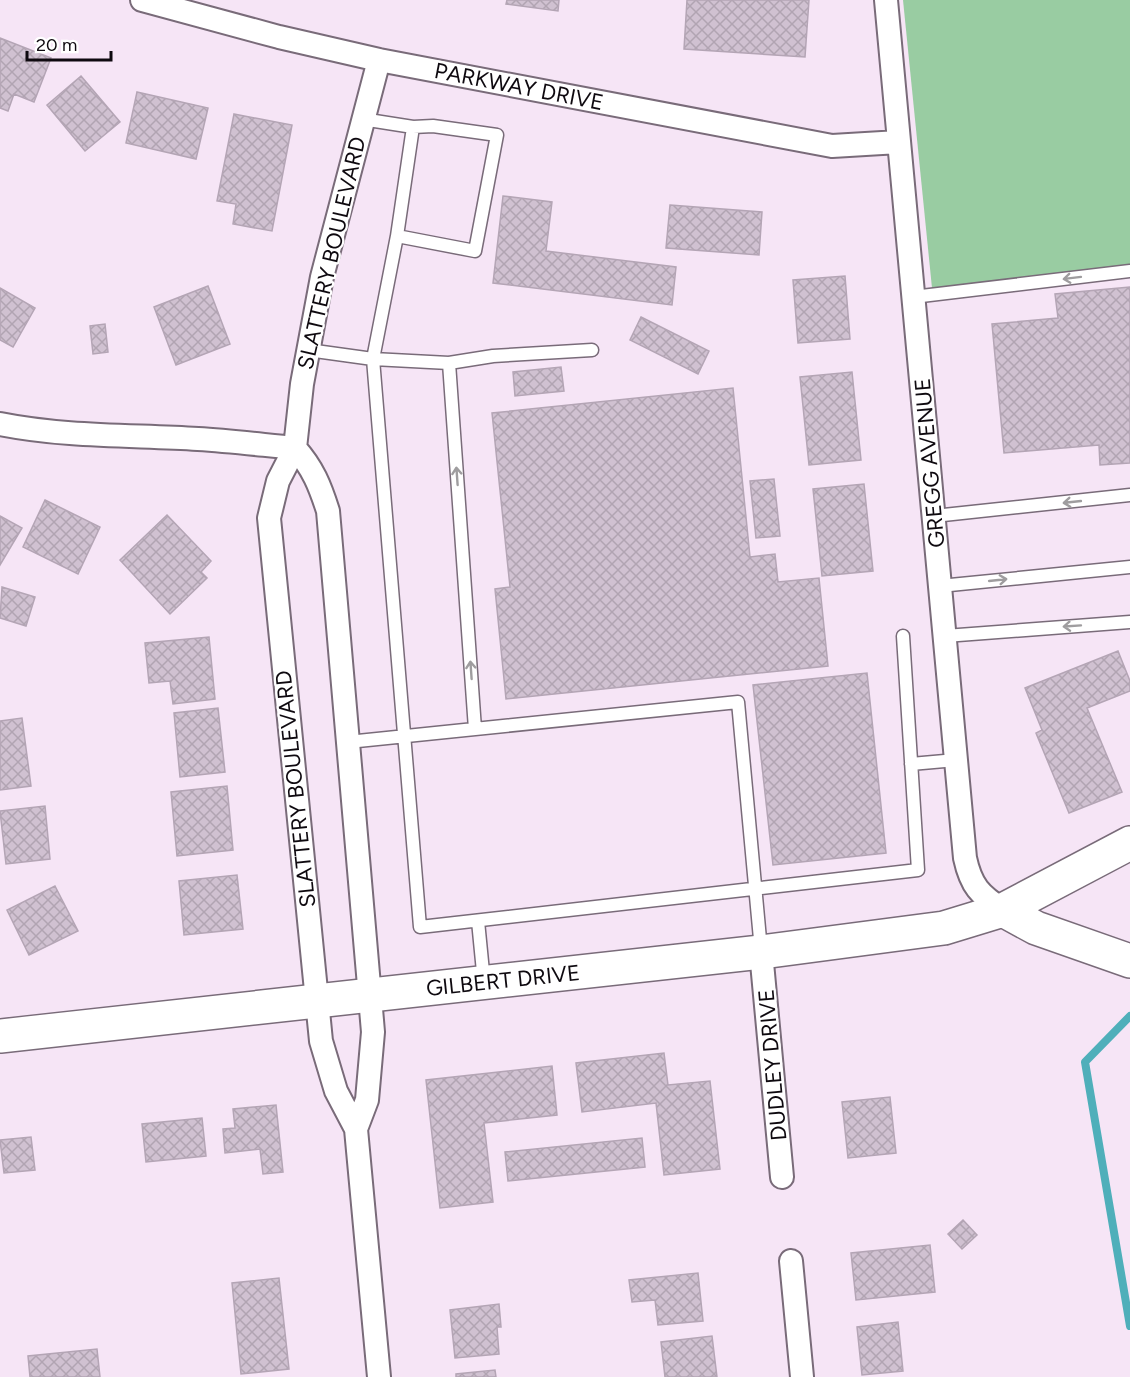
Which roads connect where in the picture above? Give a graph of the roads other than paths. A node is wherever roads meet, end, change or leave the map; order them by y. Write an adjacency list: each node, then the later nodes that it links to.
1 (142, 0): 3 (street, PARKWAY DRIVE)
2 (886, 0): 6 (street, GREGG AVENUE)
3 (379, 60): 4 (street, SLATTERY BOULEVARD); 6 (street, PARKWAY DRIVE)
4 (362, 119): 5 (lane); 10 (street, SLATTERY BOULEVARD)
5 (412, 127): 7 (lane); 7 (lane)
6 (899, 142): 9 (street, GREGG AVENUE)
7 (397, 236): 12 (lane)
8 (1130, 272): 9 (lane, one-way to 9)
9 (913, 297): 17 (street, GREGG AVENUE)
10 (308, 350): 12 (lane); 15 (street, SLATTERY BOULEVARD)
11 (592, 350): 13 (lane)
12 (373, 360): 13 (lane); 24 (lane)
13 (449, 363): 23 (lane, one-way to 13)
14 (0, 424): 15 (street)
15 (295, 448): 25 (street, SLATTERY BOULEVARD); 36 (street, SLATTERY BOULEVARD)
16 (1130, 495): 17 (lane, one-way to 17)
17 (934, 516): 19 (street, GREGG AVENUE)
18 (1130, 567): 19 (lane, one-way to 18)
19 (940, 586): 22 (street, GREGG AVENUE)
20 (1130, 622): 22 (lane, one-way to 22)
21 (903, 636): 27 (lane)
22 (945, 636): 26 (street, GREGG AVENUE)
23 (475, 729): 24 (lane); 29 (lane)
24 (406, 736): 25 (lane); 31 (lane)
25 (348, 742): 35 (street, SLATTERY BOULEVARD)
26 (956, 760): 27 (lane); 30 (street, GREGG AVENUE)
27 (911, 764): 29 (lane)
28 (1130, 843): 30 (street, GILBERT DRIVE)
29 (756, 888): 31 (lane); 32 (lane)
30 (1003, 910): 32 (street, GILBERT DRIVE); 33 (street)
31 (478, 921): 34 (lane)
32 (761, 952): 34 (street, GILBERT DRIVE); 39 (street, DUDLEY DRIVE)
33 (1130, 961)
34 (484, 982): 35 (street, GILBERT DRIVE)
35 (370, 995): 36 (street, GILBERT DRIVE); 38 (street, SLATTERY BOULEVARD)
36 (316, 1000): 37 (street, GILBERT DRIVE); 38 (street, SLATTERY BOULEVARD)
37 (0, 1036)
38 (357, 1129): 41 (street, SLATTERY BOULEVARD)
39 (782, 1177)
40 (791, 1261): 42 (street)
41 (379, 1377)
42 (802, 1377)

